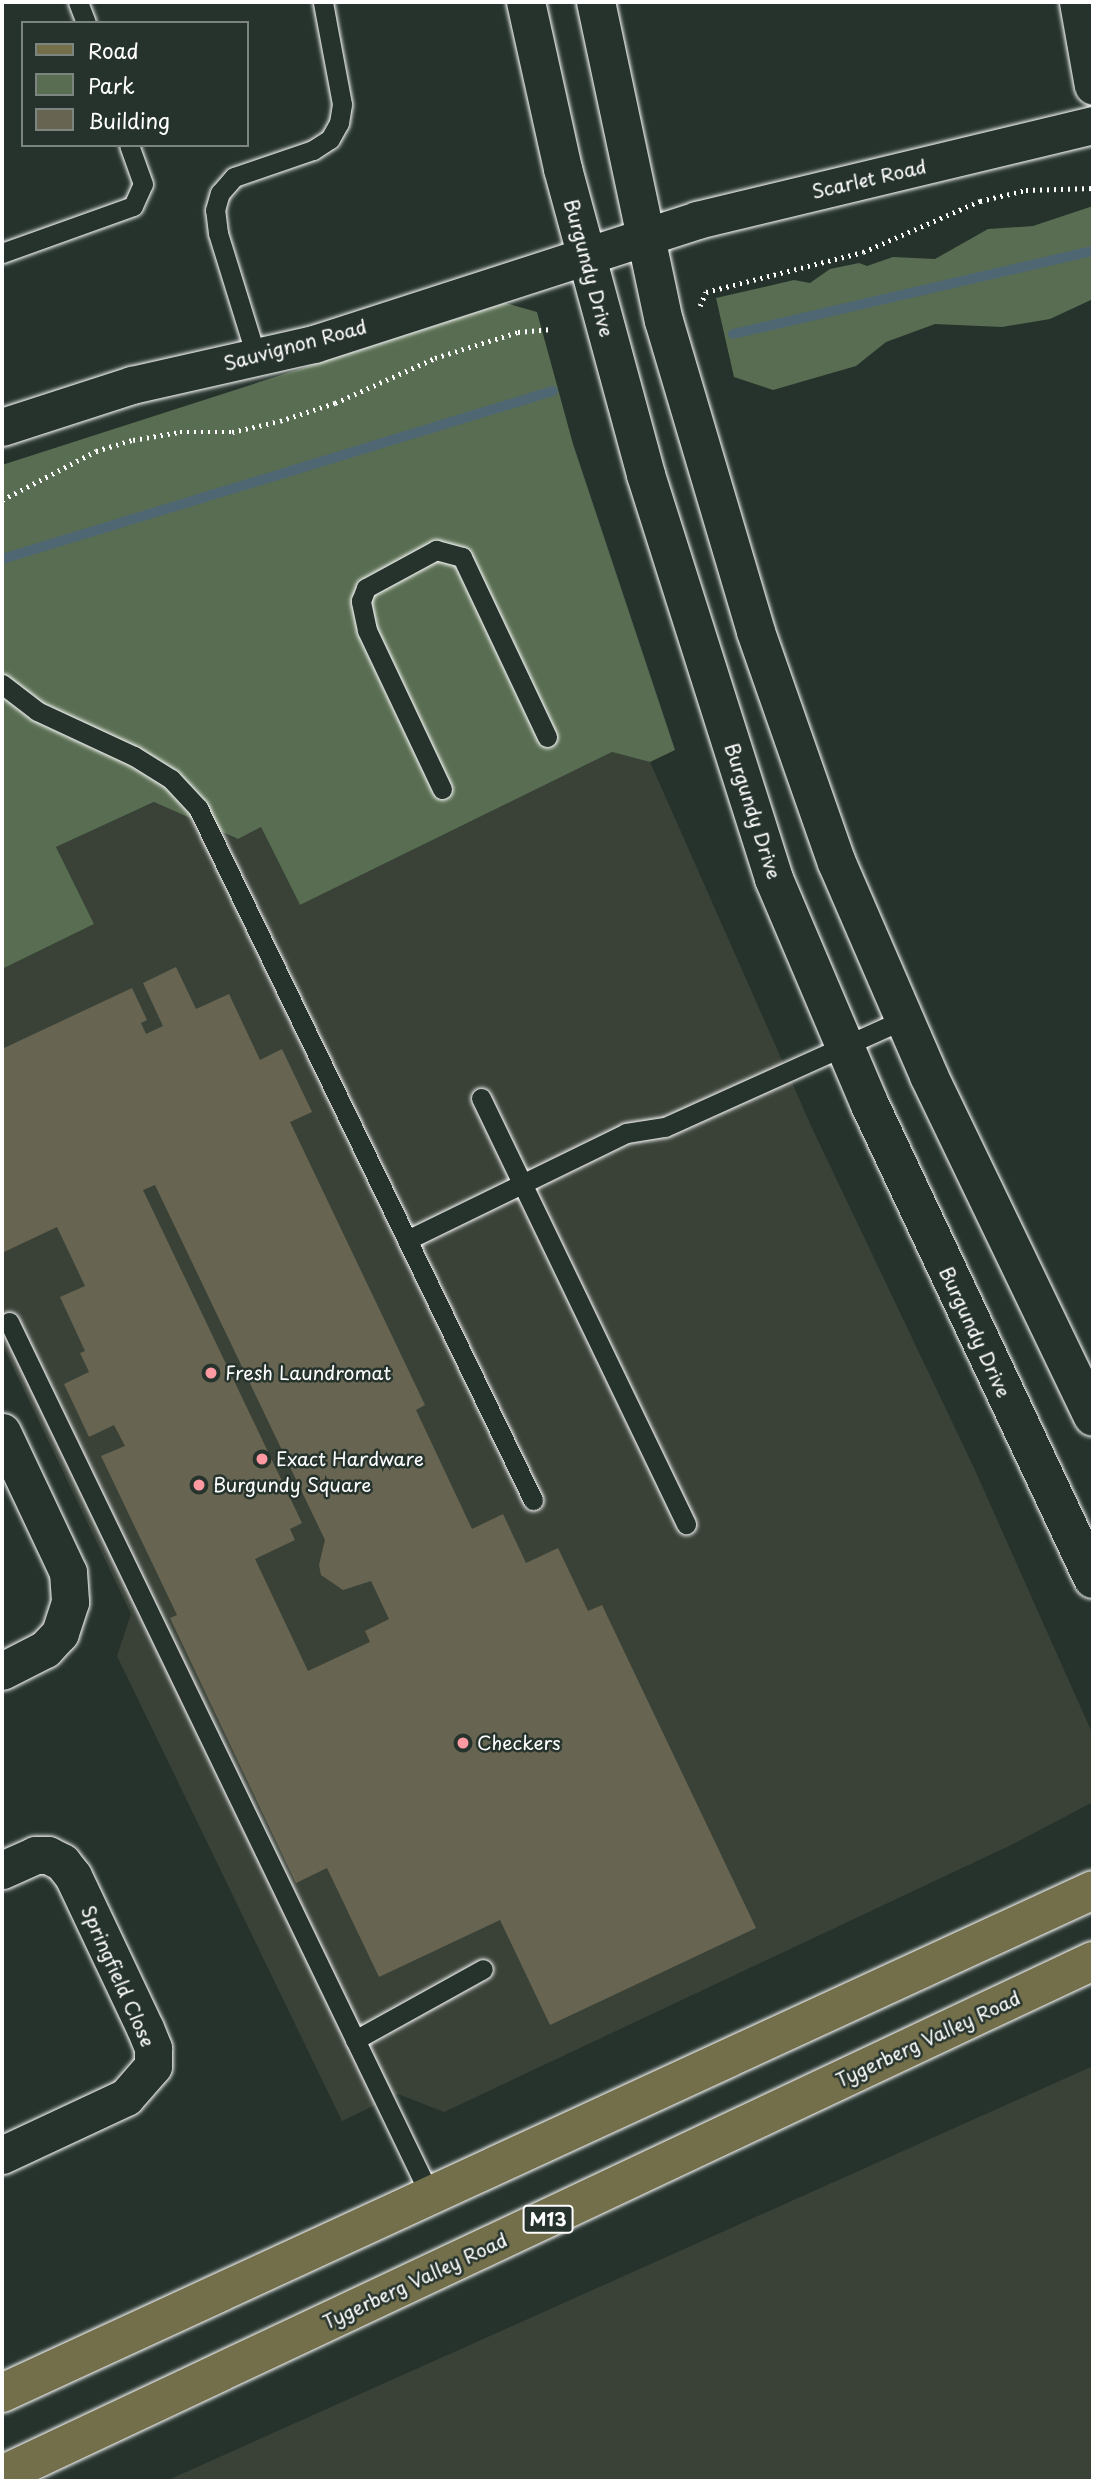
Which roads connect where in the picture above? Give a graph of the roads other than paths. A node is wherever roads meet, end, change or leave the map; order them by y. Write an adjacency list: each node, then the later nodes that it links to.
1 (78, 2): 6 (lane)
2 (323, 2): 13 (lane)
3 (526, 2): 12 (main road, Burgundy Drive)
4 (596, 2): 10 (main road)
5 (1078, 2): 7 (street)
6 (85, 21)
7 (1093, 86)
8 (1093, 125): 10 (street, Scarlet Road)
9 (130, 147): 11 (lane)
10 (646, 237): 12 (street, Scarlet Road); 18 (main road)
11 (2, 253)
12 (586, 256): 13 (street, Sauvignon Road); 19 (main road, Burgundy Drive)
13 (256, 356): 14 (street, Sauvignon Road)
14 (2, 427)
15 (6, 689): 22 (lane)
16 (547, 737): 17 (lane)
17 (442, 789)
18 (906, 1018): 19 (lane); 24 (main road)
19 (844, 1045): 21 (lane); 28 (main road, Burgundy Drive)
20 (481, 1098): 21 (lane)
21 (522, 1183): 22 (lane); 27 (lane)
22 (407, 1240): 26 (lane)
23 (9, 1322): 34 (lane)
24 (1093, 1417)
25 (2, 1432): 29 (street)
26 (533, 1500)
27 (686, 1524)
28 (1093, 1579)
29 (2, 1671)
30 (2, 1870): 35 (street, Springfield Close)
31 (1093, 1890): 36 (main road)
32 (1093, 1961): 38 (main road, Tygerberg Valley Road / M13)
33 (483, 1969): 34 (lane)
34 (355, 2040): 36 (lane)
35 (2, 2155)
36 (430, 2195): 37 (main road)
37 (2, 2393)
38 (2, 2475)

